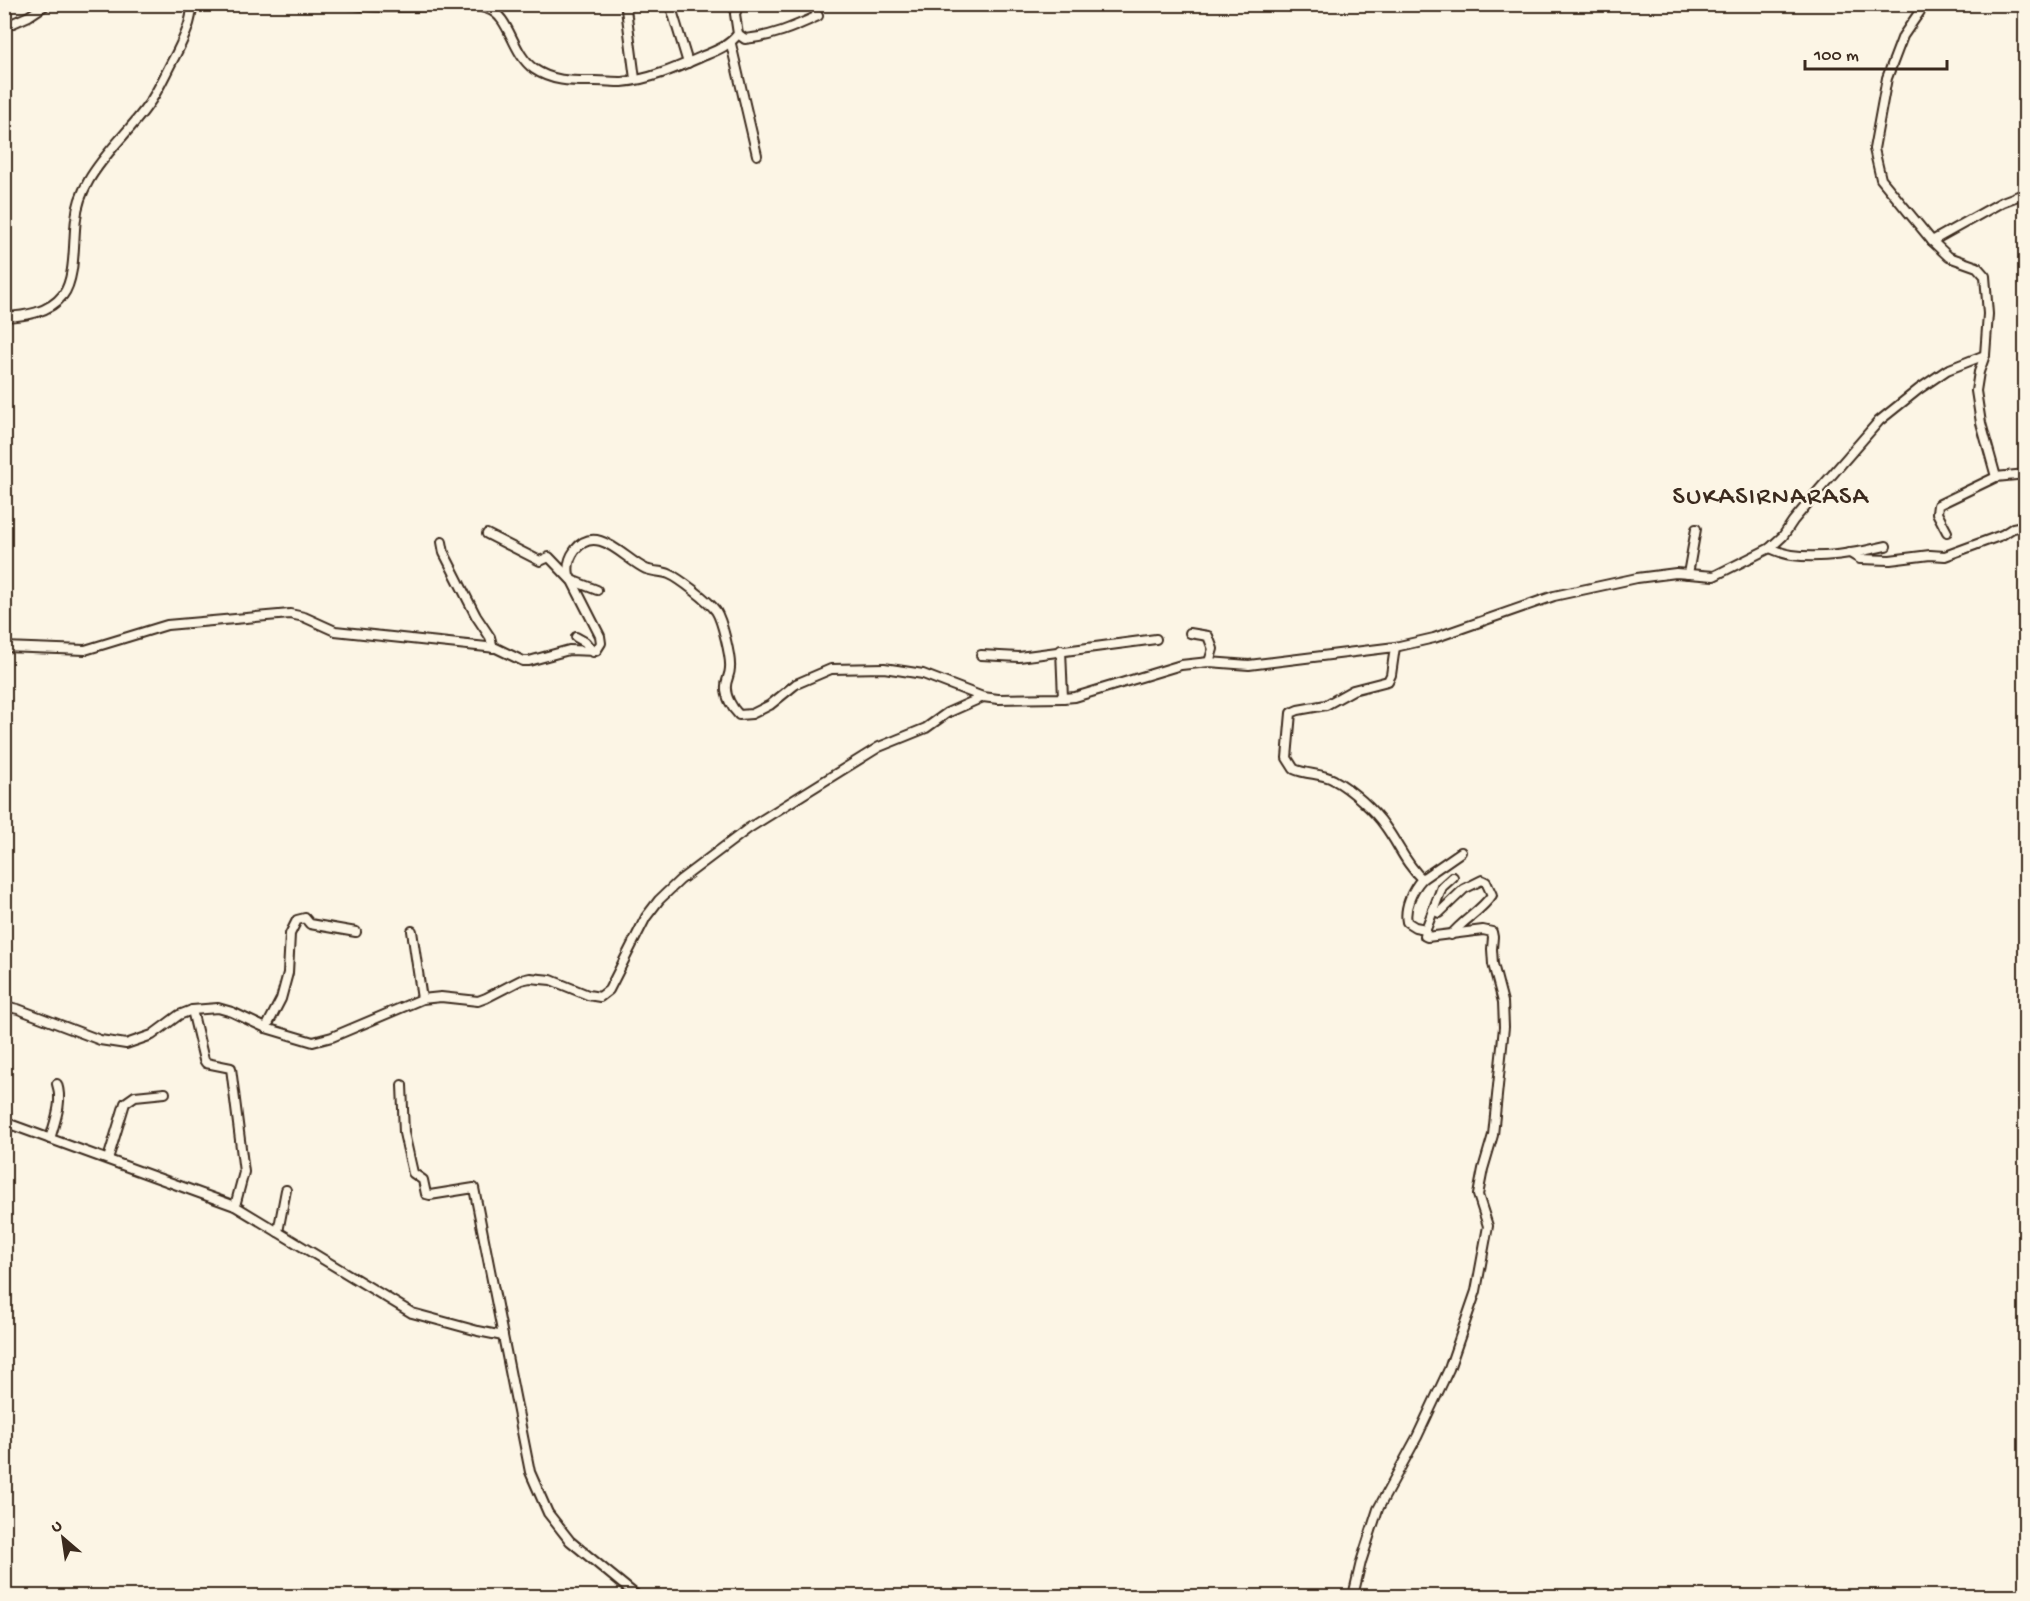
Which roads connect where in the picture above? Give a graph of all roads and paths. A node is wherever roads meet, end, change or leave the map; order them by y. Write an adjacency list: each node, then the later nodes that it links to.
1 (47, 4): 10 (street)
2 (192, 4): 18 (street)
3 (347, 4): 8 (street)
4 (670, 4): 13 (street)
5 (739, 4): 11 (street)
6 (812, 4): 11 (street)
7 (1925, 4): 17 (street)
8 (415, 5): 14 (street)
9 (626, 9): 14 (street)
10 (4, 27)
11 (738, 34): 12 (street)
12 (730, 44): 13 (street); 15 (street)
13 (688, 63): 14 (street)
14 (635, 80)
15 (757, 155)
16 (2025, 194): 17 (street)
17 (1932, 241): 19 (street)
18 (4, 317)
19 (1985, 355): 21 (street); 28 (street)
20 (2025, 474): 21 (street)
21 (1996, 477): 24 (street)
22 (1696, 529): 30 (street)
23 (2025, 529): 29 (street)
24 (1947, 532)
25 (487, 534): 31 (street)
26 (442, 542): 38 (street)
27 (1886, 546): 29 (street)
28 (1770, 548): 29 (street); 30 (street)
29 (1850, 553)
30 (1688, 574): 37 (street)
31 (572, 579): 32 (street); 40 (street); 43 (street)
32 (597, 590)
33 (1190, 633): 42 (street)
34 (576, 638): 40 (street)
35 (1156, 639): 39 (street)
36 (4, 647): 38 (street)
37 (1395, 647): 42 (street); 47 (street)
38 (493, 648): 40 (street)
39 (1061, 650): 41 (street); 44 (street)
40 (593, 651)
41 (981, 656)
42 (1209, 662): 44 (street)
43 (983, 697): 44 (street); 53 (street)
44 (1063, 698)
45 (1461, 852): 47 (street)
46 (1453, 877): 48 (street)
47 (1422, 879): 49 (street)
48 (1433, 910): 49 (street); 52 (street)
49 (1426, 928): 52 (street)
50 (412, 931): 53 (street)
51 (356, 932): 56 (street)
52 (1451, 935): 68 (street)
53 (422, 999): 56 (street)
54 (4, 1006): 55 (street)
55 (192, 1010): 56 (street); 64 (street)
56 (266, 1028)
57 (57, 1084): 61 (street)
58 (402, 1085): 66 (street)
59 (165, 1092): 62 (street)
60 (4, 1122): 61 (street)
61 (50, 1139): 62 (street)
62 (108, 1159): 64 (street)
63 (286, 1190): 65 (street)
64 (235, 1206): 65 (street)
65 (278, 1232): 66 (street)
66 (503, 1336): 67 (street)
67 (637, 1596)
68 (1353, 1596)

